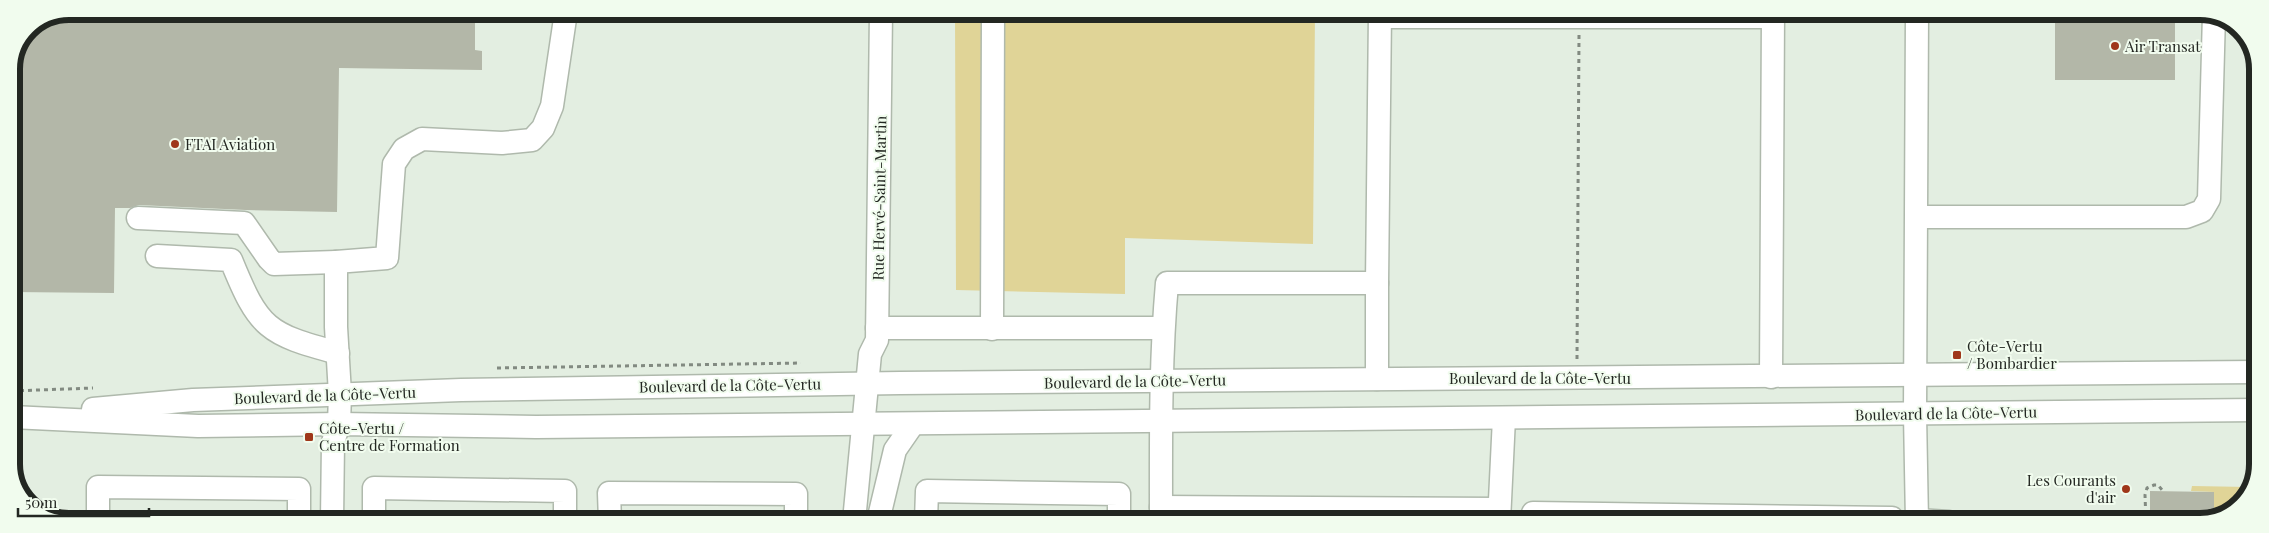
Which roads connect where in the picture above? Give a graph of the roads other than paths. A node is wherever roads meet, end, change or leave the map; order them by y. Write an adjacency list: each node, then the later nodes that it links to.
1 (565, 20): 11 (street)
2 (881, 20): 13 (street, Rue Hervé-Saint-Martin)
3 (994, 20): 15 (street)
4 (1380, 20): 12 (street)
5 (1773, 20): 19 (street)
6 (1917, 20): 9 (street)
7 (2214, 22): 9 (street)
8 (138, 218): 11 (street)
9 (1917, 218): 18 (street)
10 (157, 256): 16 (street)
11 (336, 262): 16 (street)
12 (1377, 283): 14 (street); 20 (street)
13 (877, 328): 15 (street); 22 (street, Rue Hervé-Saint-Martin)
14 (1163, 328): 15 (street); 21 (street)
15 (992, 329)
16 (338, 354): 23 (street)
17 (2249, 372): 18 (street, Boulevard de la Côte-Vertu)
18 (1916, 374): 19 (street, Boulevard de la Côte-Vertu); 25 (street)
19 (1771, 377): 20 (street, Boulevard de la Côte-Vertu)
20 (1377, 379): 21 (street, Boulevard de la Côte-Vertu)
21 (1161, 381): 22 (street, Boulevard de la Côte-Vertu); 29 (street)
22 (869, 383): 23 (street, Boulevard de la Côte-Vertu); 31 (street, Rue Hervé-Saint-Martin)
23 (340, 394): 26 (street, Boulevard de la Côte-Vertu); 30 (street)
24 (2249, 410): 25 (street, Boulevard de la Côte-Vertu)
25 (1915, 414): 28 (street, Boulevard de la Côte-Vertu); 47 (street)
26 (20, 416)
27 (20, 417): 30 (street, Boulevard de la Côte-Vertu)
28 (1504, 418): 29 (street, Boulevard de la Côte-Vertu); 46 (street)
29 (1162, 421): 32 (street, Boulevard de la Côte-Vertu); 45 (street)
30 (340, 424): 31 (street, Boulevard de la Côte-Vertu); 35 (street); 36 (street)
31 (863, 424): 32 (street, Boulevard de la Côte-Vertu); 41 (street, Rue Hervé-Saint-Martin)
32 (913, 424): 42 (street)
33 (98, 513): 34 (street)
34 (299, 513)
35 (332, 513)
36 (344, 513)
37 (374, 513): 38 (street)
38 (565, 513)
39 (610, 513): 40 (street)
40 (796, 513)
41 (855, 513)
42 (880, 513)
43 (926, 513): 44 (street)
44 (1119, 513)
45 (1161, 513)
46 (1499, 513)
47 (1917, 513)

